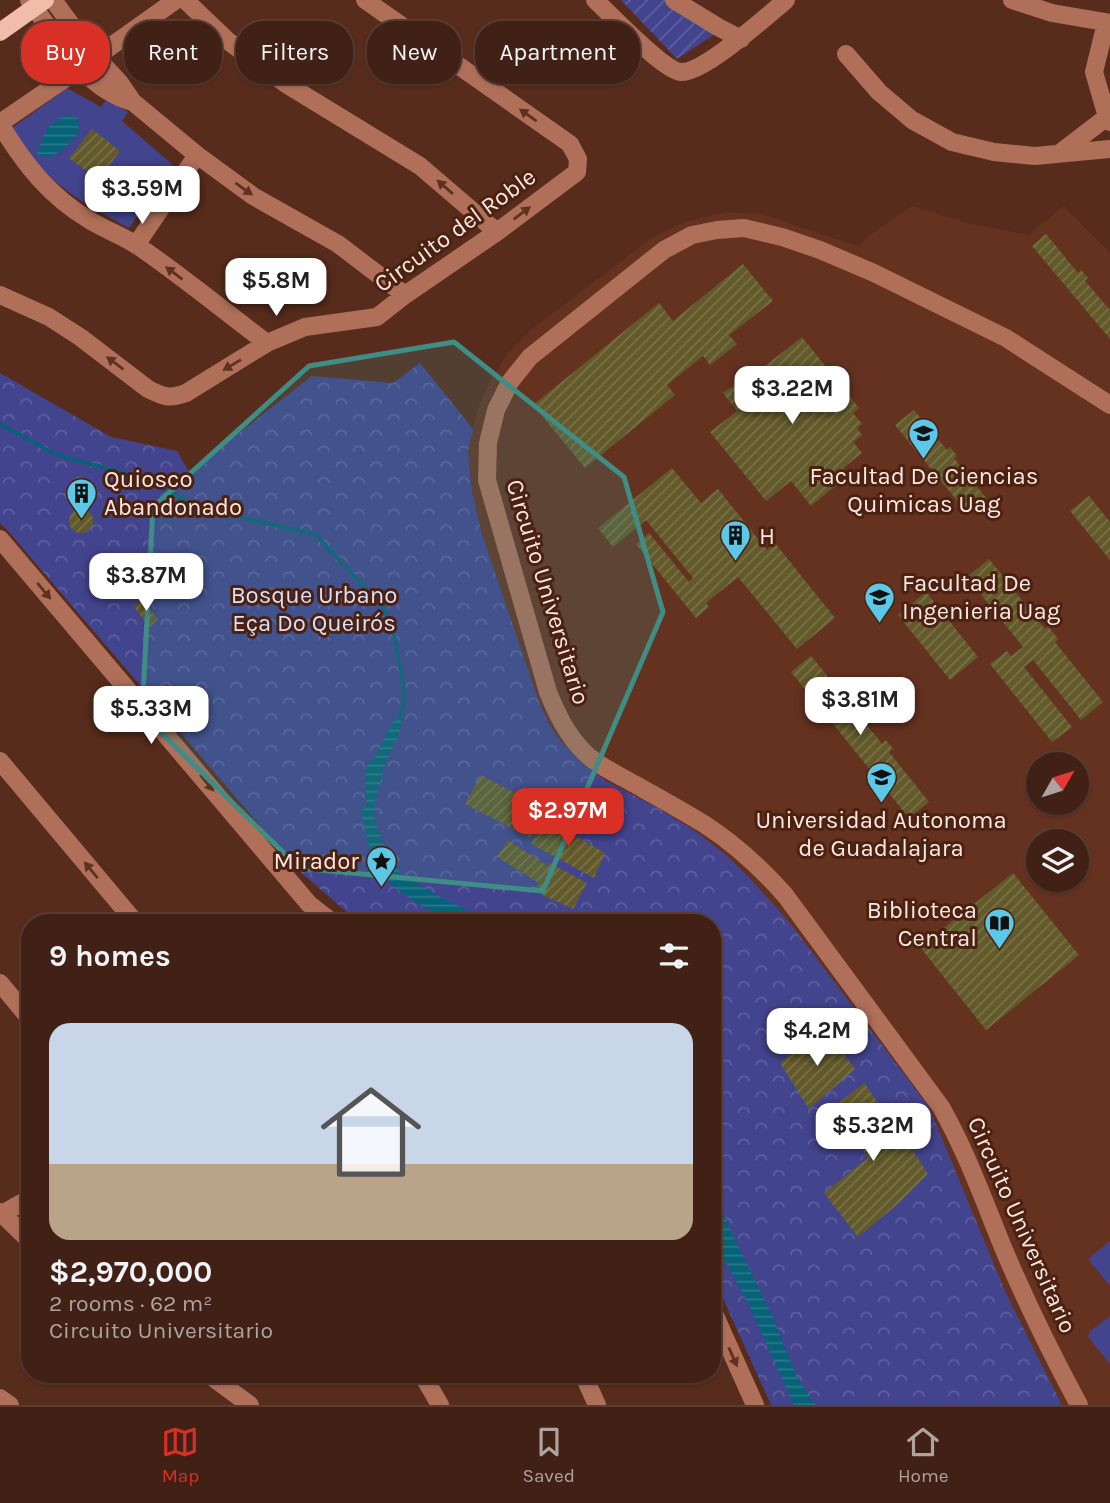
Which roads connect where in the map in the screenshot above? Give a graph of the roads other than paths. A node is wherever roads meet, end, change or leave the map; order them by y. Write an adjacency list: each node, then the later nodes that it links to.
1 (53, 0): 12 (street)
2 (176, 0): 16 (street)
3 (185, 0): 27 (street, one-way to 3)
4 (365, 0): 27 (street, Circuito del Roble, one-way to 4)
5 (595, 0): 15 (street)
6 (674, 0): 15 (street)
7 (786, 0): 15 (street)
8 (1012, 0): 10 (street)
9 (36, 3): 11 (street); 14 (main road)
10 (1054, 6): 13 (street)
11 (48, 21)
12 (68, 21)
13 (1108, 23): 22 (street)
14 (0, 32)
15 (741, 39)
16 (110, 46)
17 (846, 54): 25 (street)
18 (110, 73): 21 (street)
19 (57, 84): 23 (street)
20 (100, 84): 21 (street)
21 (133, 102): 26 (street)
22 (1109, 120): 25 (street)
23 (0, 123): 28 (street)
24 (1110, 149): 25 (street)
25 (1060, 153)
26 (197, 155): 28 (street); 30 (street, one-way to 30)
27 (497, 232): 30 (street, Circuito del Roble)
28 (136, 245): 31 (street, one-way to 28)
29 (0, 295): 31 (street, Circuito del Roble, one-way to 29)
30 (405, 295): 31 (street, Circuito del Roble)
31 (267, 343)
32 (1110, 405): 52 (street, Circuito Universitario)
33 (0, 539): 36 (street, one-way to 36)
34 (0, 761): 35 (street, one-way to 34)
35 (128, 914)
36 (322, 914)
37 (0, 983): 38 (street)
38 (21, 1008)
39 (21, 1203): 40 (street)
40 (1, 1214): 41 (street)
41 (21, 1233)
42 (721, 1330): 51 (street, one-way to 51)
43 (220, 1383): 48 (street)
44 (427, 1383): 49 (street)
45 (587, 1383): 50 (street)
46 (0, 1398): 47 (street)
47 (10, 1405)
48 (250, 1405)
49 (440, 1405)
50 (597, 1405)
51 (754, 1405)
52 (1079, 1405)

